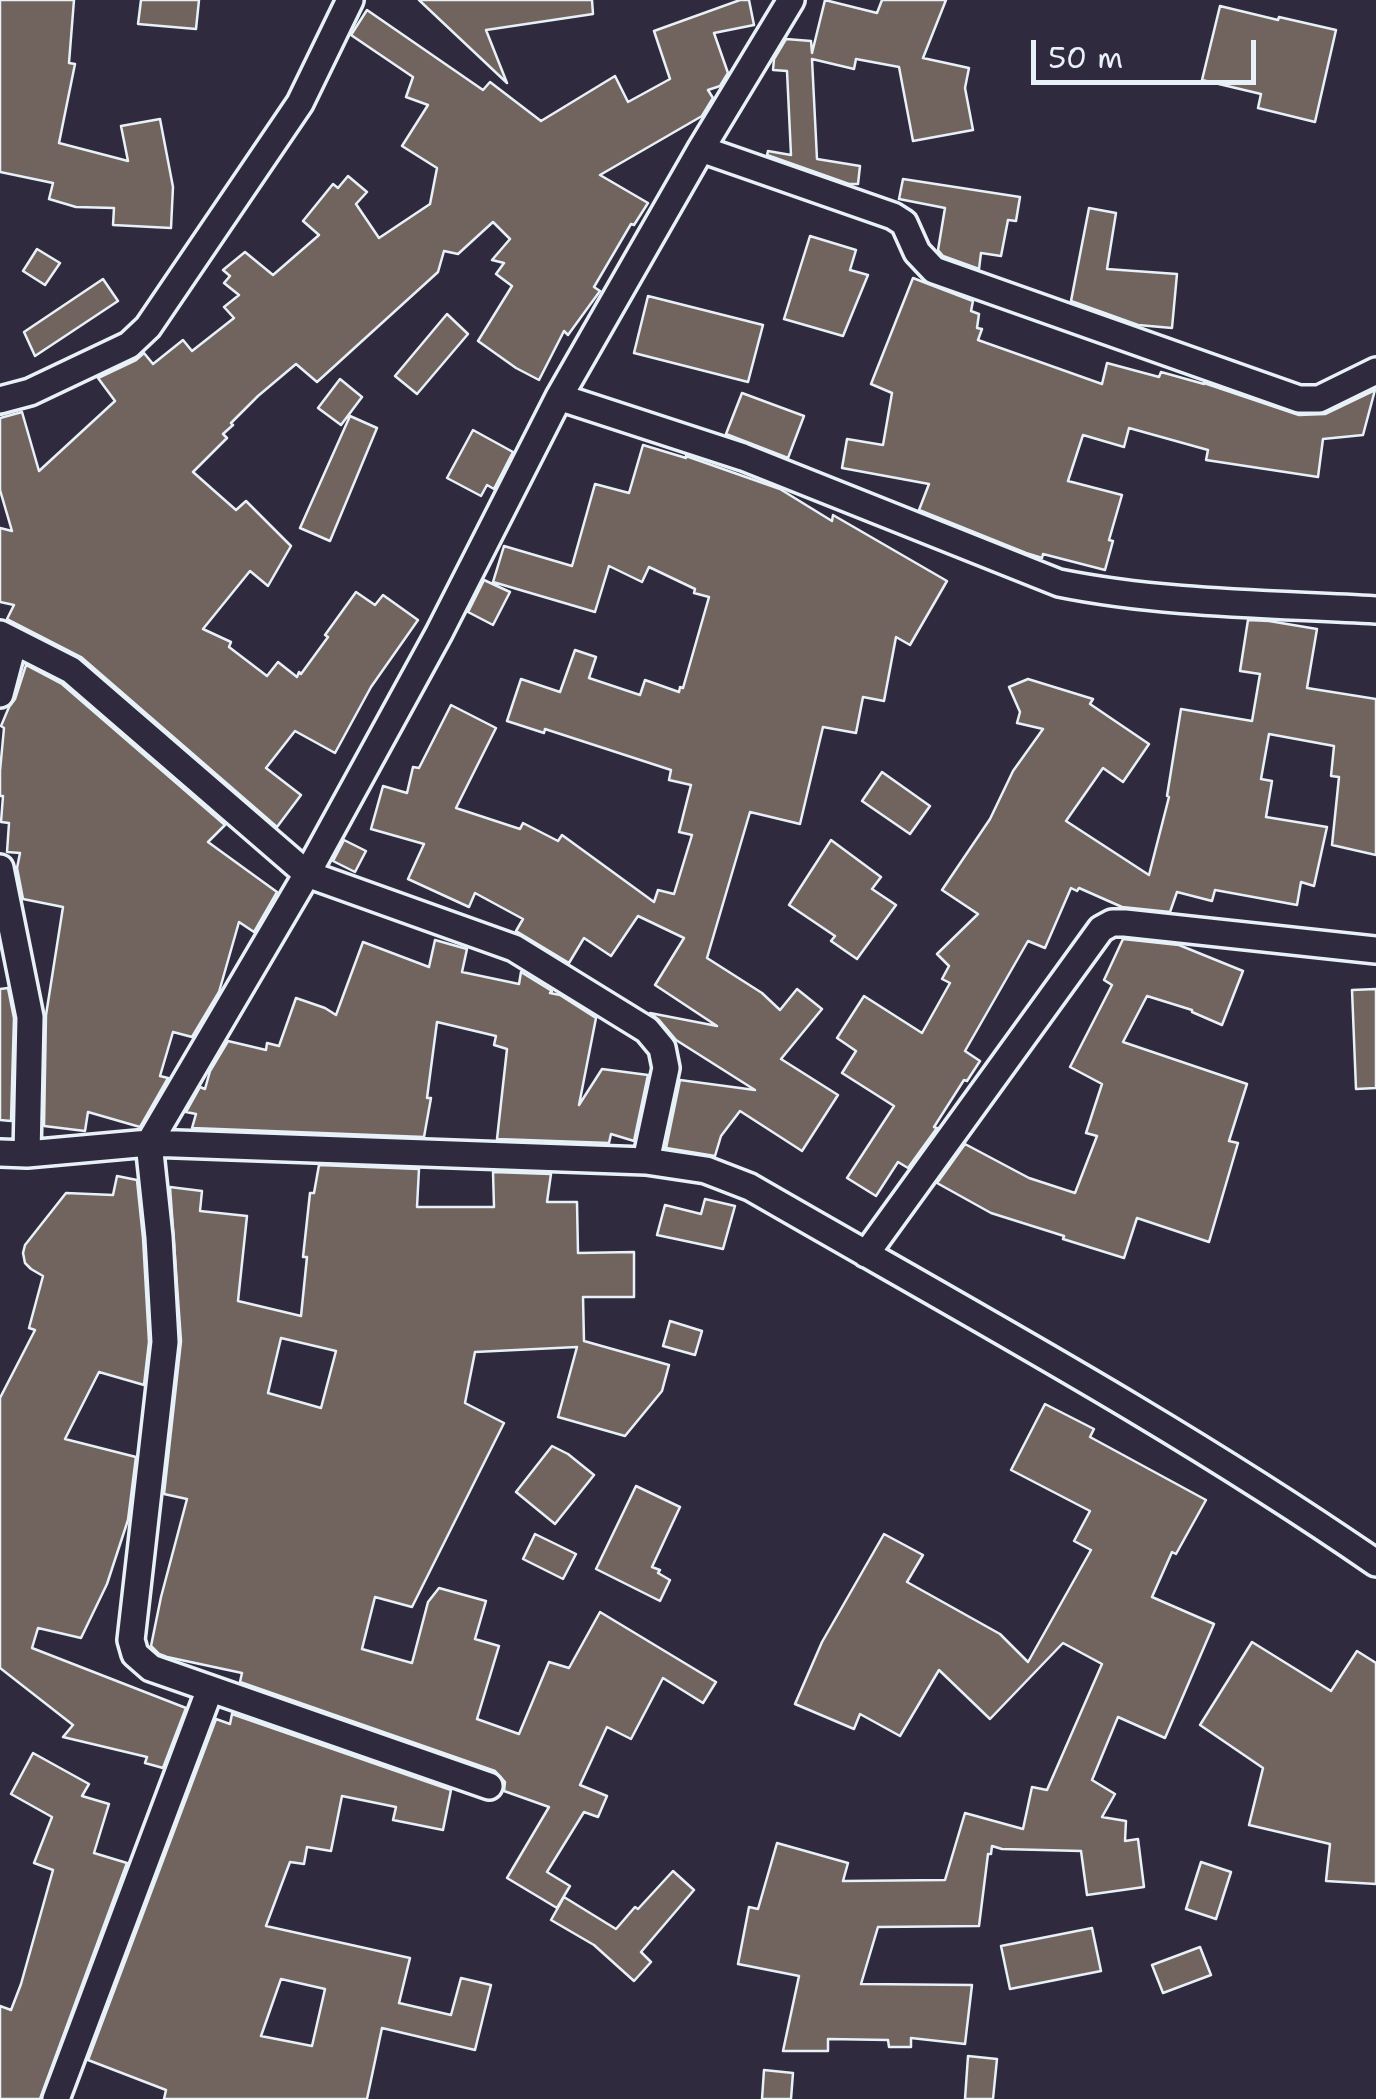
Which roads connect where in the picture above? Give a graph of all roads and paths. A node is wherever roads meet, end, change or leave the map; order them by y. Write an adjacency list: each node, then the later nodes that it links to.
1 (350, 0): 6 (street)
2 (791, 0): 3 (street)
3 (701, 149): 4 (street); 5 (street)
4 (1376, 371)
5 (559, 397): 7 (street); 11 (street)
6 (0, 400)
7 (1376, 610)
8 (7, 638): 9 (street); 11 (street)
9 (0, 694)
10 (0, 868): 15 (street)
11 (307, 874): 13 (street); 16 (street)
12 (1376, 950): 17 (street)
13 (148, 1143): 15 (street); 16 (street); 19 (street)
14 (0, 1153): 15 (street)
15 (27, 1154)
16 (646, 1161): 17 (street)
17 (866, 1254): 18 (street)
18 (1376, 1563)
19 (210, 1689): 20 (street); 21 (street)
20 (489, 1786)
21 (56, 2099)

